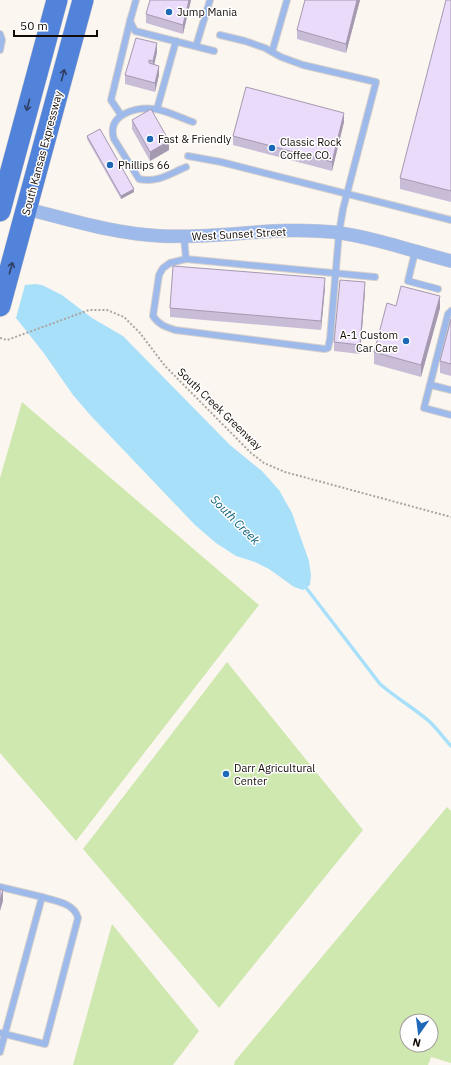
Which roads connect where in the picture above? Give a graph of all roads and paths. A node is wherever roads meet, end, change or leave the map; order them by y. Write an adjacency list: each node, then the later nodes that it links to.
1 (57, 0): 17 (main road, one-way to 17)
2 (83, 0): 22 (main road, South Kansas Expressway, one-way to 2)
3 (136, 0): 6 (lane)
4 (210, 0): 10 (lane)
5 (287, 0): 13 (lane)
6 (130, 21): 9 (lane); 15 (lane)
7 (0, 34): 11 (lane)
8 (220, 35): 13 (lane)
9 (176, 41): 10 (lane); 14 (lane)
10 (196, 46): 12 (lane)
11 (0, 50)
12 (214, 51)
13 (272, 52): 21 (lane)
14 (157, 109): 15 (lane); 16 (lane)
15 (121, 115): 20 (lane)
16 (193, 122)
17 (23, 126): 18 (main road); 23 (main road)
18 (0, 156)
19 (188, 156): 21 (lane)
20 (186, 167)
21 (346, 194): 24 (lane); 25 (lane)
22 (27, 209): 26 (street, West Sunset Street); 33 (main road, South Kansas Expressway, one-way to 22)
23 (0, 210)
24 (451, 220)
25 (339, 233): 26 (street, West Sunset Street); 27 (street, West Sunset Street); 30 (lane)
26 (184, 237): 28 (lane)
27 (415, 252): 29 (street, West Sunset Street); 32 (lane)
28 (186, 259): 30 (lane); 30 (lane)
29 (451, 261)
30 (336, 273): 31 (lane)
31 (375, 277)
32 (438, 289)
33 (0, 306)
34 (451, 311): 36 (lane)
35 (0, 338): 39 (path, South Creek Greenway)
36 (431, 385): 37 (lane); 38 (lane)
37 (451, 390)
38 (451, 415)
39 (451, 517)
40 (0, 887): 41 (lane)
41 (42, 897): 42 (lane); 42 (lane)
42 (2, 1034): 43 (lane)
43 (0, 1052)

